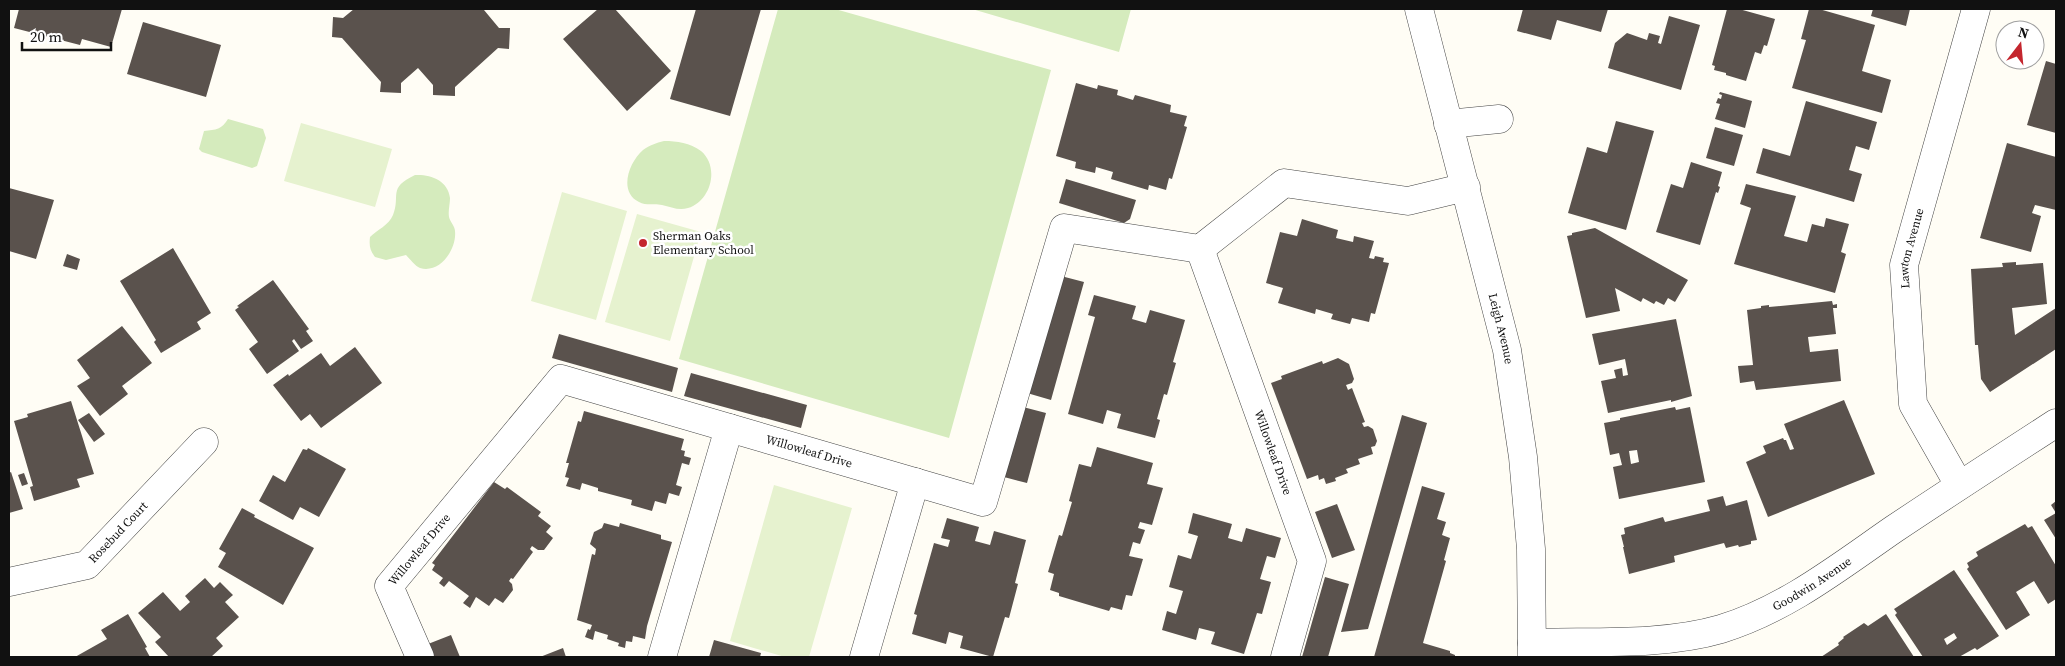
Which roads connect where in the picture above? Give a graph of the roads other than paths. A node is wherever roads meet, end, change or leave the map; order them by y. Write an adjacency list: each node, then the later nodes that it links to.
1 (1419, 9): 4 (street, Leigh Avenue)
2 (1976, 9): 11 (street, Lawton Avenue)
3 (1499, 119): 4 (street)
4 (1448, 124): 5 (street, Leigh Avenue)
5 (1466, 187): 6 (street); 13 (street, Leigh Avenue)
6 (1200, 249): 10 (street, Willowleaf Drive); 17 (street, Willowleaf Drive)
7 (2056, 423): 11 (street, Goodwin Avenue)
8 (729, 428): 10 (street, Willowleaf Drive); 14 (street, Willowleaf Drive); 15 (street)
9 (204, 442): 12 (street, Rosebud Court)
10 (915, 482): 16 (street)
11 (1959, 485): 13 (street, Goodwin Avenue)
12 (9, 582)
13 (1532, 650)
14 (420, 657)
15 (662, 657)
16 (864, 657)
17 (1285, 657)

